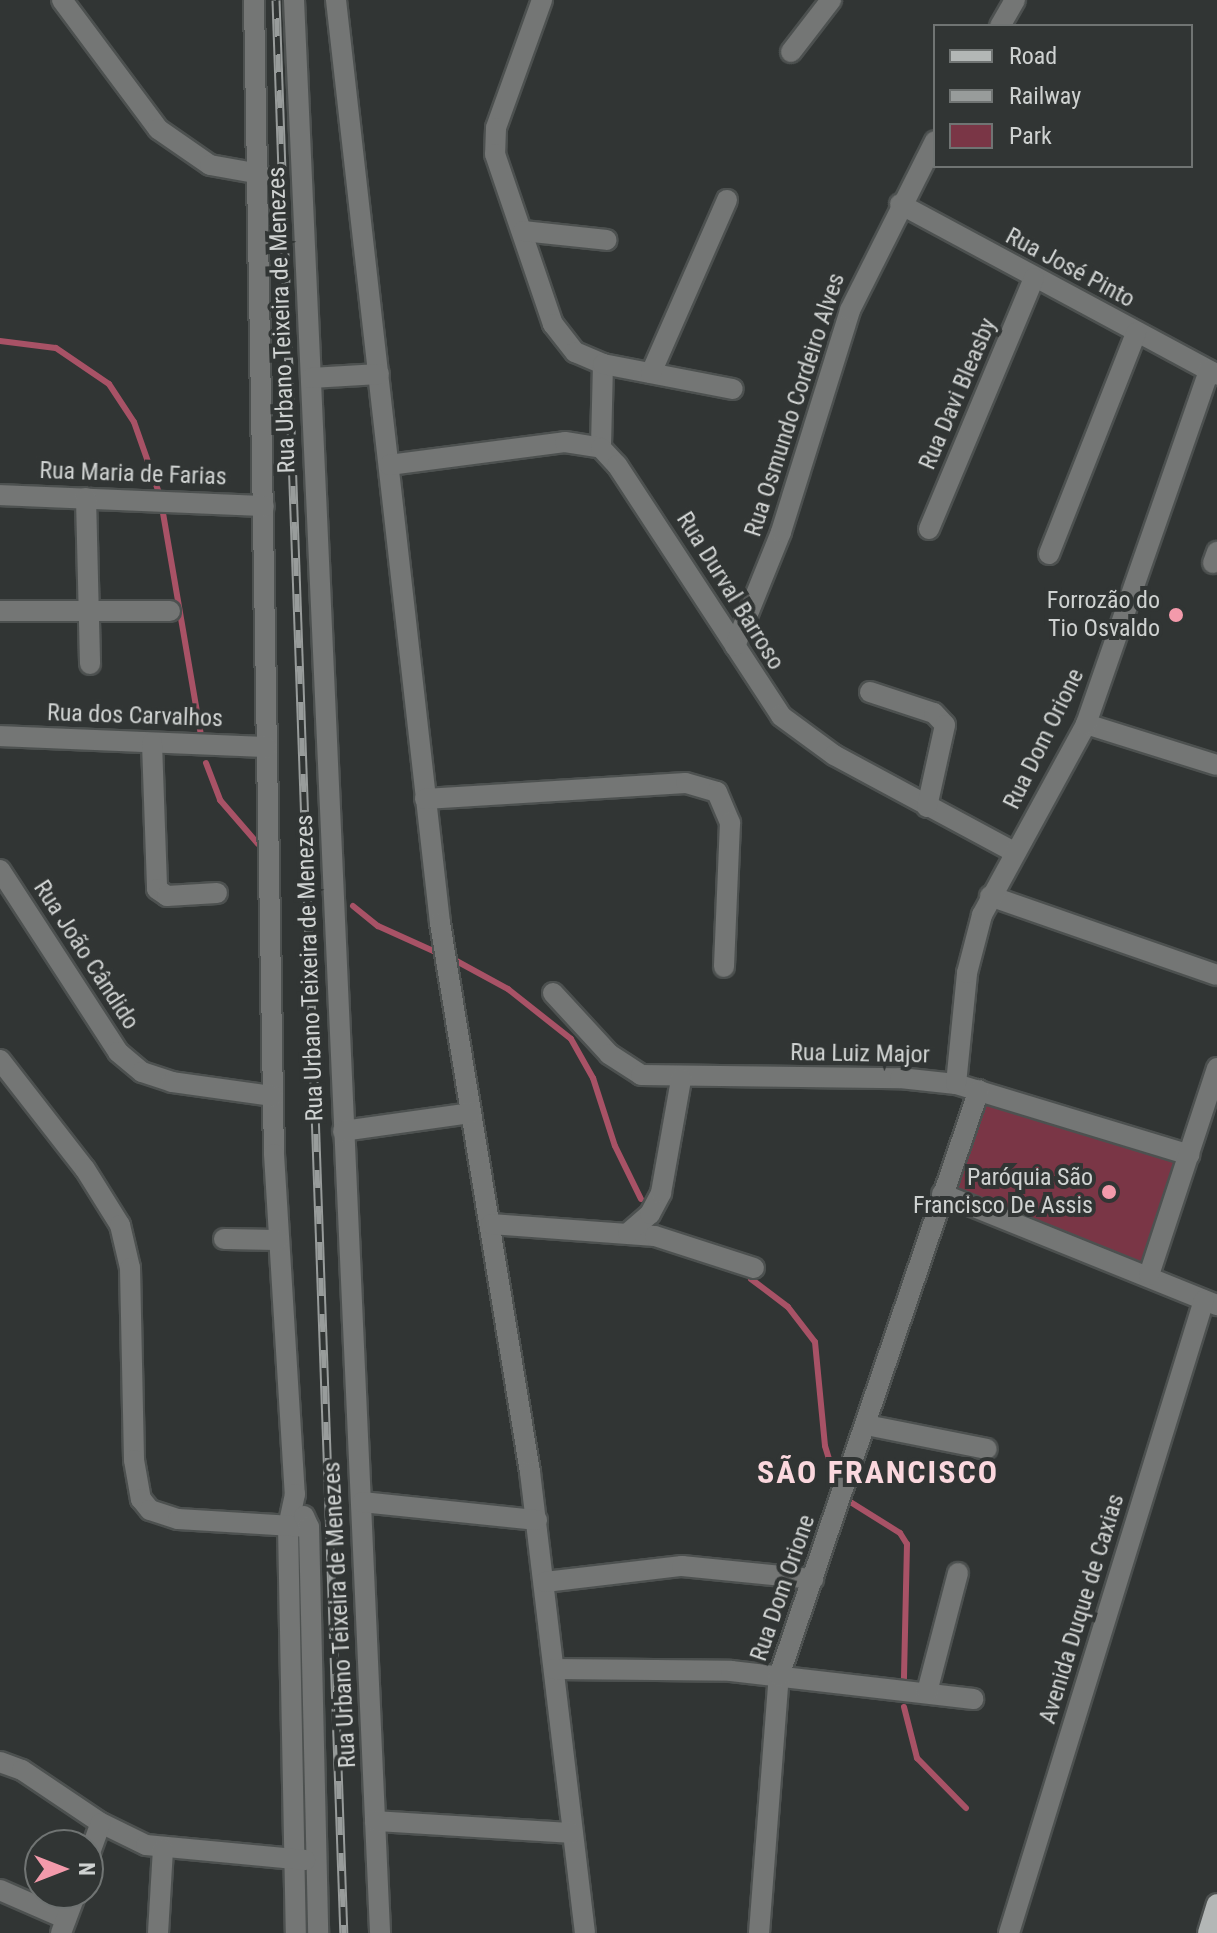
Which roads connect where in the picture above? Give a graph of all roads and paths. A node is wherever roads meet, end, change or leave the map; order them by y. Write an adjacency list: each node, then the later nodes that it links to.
1 (62, 0): 11 (street)
2 (254, 0): 11 (street, Rua Urbano Teixeira de Menezes)
3 (294, 0): 22 (street, Rua Urbano Teixeira de Menezes)
4 (336, 0): 21 (street)
5 (542, 0): 14 (street)
6 (831, 0): 9 (street)
7 (1015, 0): 8 (street)
8 (1001, 24)
9 (791, 52)
10 (933, 145): 13 (street, Rua Osmundo Cordeiro Alves)
11 (260, 174): 28 (street, Rua Urbano Teixeira de Menezes)
12 (727, 200): 19 (street)
13 (900, 204): 16 (street, Rua José Pinto); 34 (street, Rua Osmundo Cordeiro Alves)
14 (523, 231): 15 (street); 18 (street)
15 (607, 240)
16 (1034, 278): 17 (street, Rua José Pinto); 29 (street, Rua Davi Bleasby)
17 (1136, 333): 20 (street, Rua José Pinto); 30 (street)
18 (603, 364): 19 (street); 24 (street)
19 (651, 373): 23 (street)
20 (1213, 373): 37 (street, Rua Dom Orione)
21 (379, 374): 22 (street); 25 (street)
22 (311, 378): 58 (street, Rua Urbano Teixeira de Menezes)
23 (733, 389)
24 (601, 448): 25 (street); 34 (street, Rua Durval Barroso)
25 (389, 465): 42 (street)
26 (0, 495): 27 (street, Rua Maria de Farias)
27 (86, 498): 28 (street, Rua Maria de Farias); 33 (street)
28 (264, 506): 40 (street, Rua Urbano Teixeira de Menezes)
29 (929, 529)
30 (1049, 554)
31 (0, 611): 33 (street)
32 (170, 611): 33 (street)
33 (88, 612): 35 (street)
34 (735, 646): 43 (street, Rua Durval Barroso)
35 (90, 664)
36 (870, 692): 43 (street)
37 (1086, 724): 41 (street); 44 (street, Rua Dom Orione)
38 (0, 736): 39 (street, Rua dos Carvalhos)
39 (152, 743): 40 (street, Rua dos Carvalhos); 46 (street)
40 (267, 747): 56 (street, Rua Urbano Teixeira de Menezes)
41 (1217, 765)
42 (425, 799): 48 (street); 57 (street)
43 (927, 807): 44 (street, Rua Durval Barroso)
44 (1014, 852): 47 (street, Rua Dom Orione)
45 (0, 870): 56 (street, Rua João Cândido)
46 (217, 893)
47 (990, 896): 49 (street); 54 (street, Rua Dom Orione)
48 (724, 967)
49 (1217, 975)
50 (553, 993): 53 (street, Rua Luiz Major)
51 (0, 1060): 72 (street)
52 (1217, 1068): 59 (street)
53 (681, 1079): 54 (street, Rua Luiz Major); 62 (street)
54 (956, 1084): 55 (street, Rua Luiz Major)
55 (979, 1090): 59 (street, Rua Luiz Major); 60 (street, Rua Dom Orione)
56 (272, 1096): 64 (street, Rua Urbano Teixeira de Menezes)
57 (471, 1113): 58 (street); 61 (street)
58 (343, 1131): 70 (street, Rua Urbano Teixeira de Menezes)
59 (1189, 1155): 66 (street)
60 (942, 1194): 66 (street); 68 (street, Rua Dom Orione)
61 (491, 1224): 62 (street); 71 (street)
62 (628, 1233): 65 (street)
63 (224, 1239): 64 (street)
64 (278, 1240): 72 (street, Rua Urbano Teixeira de Menezes)
65 (754, 1268)
66 (1149, 1275): 67 (street)
67 (1211, 1302): 97 (street, Avenida Duque de Caxias)
68 (866, 1425): 69 (street); 74 (street, Rua Dom Orione)
69 (987, 1449)
70 (362, 1502): 71 (street); 81 (street, Rua Urbano Teixeira de Menezes)
71 (537, 1520): 75 (street)
72 (298, 1526): 86 (street, Rua Urbano Teixeira de Menezes); 87 (street, Rua Urbano Teixeira de Menezes)
73 (958, 1573): 78 (street)
74 (813, 1579): 75 (street); 77 (street, Rua Dom Orione)
75 (545, 1582): 76 (street)
76 (554, 1669): 77 (street); 84 (street)
77 (779, 1676): 78 (street); 96 (street, Rua Dom Orione)
78 (927, 1692): 79 (street)
79 (973, 1699)
80 (0, 1762): 82 (street)
81 (375, 1821): 84 (street); 94 (street, Rua Urbano Teixeira de Menezes)
82 (101, 1823): 83 (street); 85 (street)
83 (99, 1829)
84 (572, 1833): 95 (street)
85 (163, 1849): 86 (street); 91 (street)
86 (295, 1859): 87 (street); 92 (street, Rua Urbano Teixeira de Menezes)
87 (317, 1861): 93 (street, Rua Urbano Teixeira de Menezes)
88 (0, 1890): 90 (street)
89 (1217, 1904): 98 (main road)
90 (64, 1926)
91 (158, 1933)
92 (296, 1933)
93 (318, 1933)
94 (380, 1933)
95 (585, 1933)
96 (759, 1933)
97 (1009, 1933)
98 (1208, 1933)

